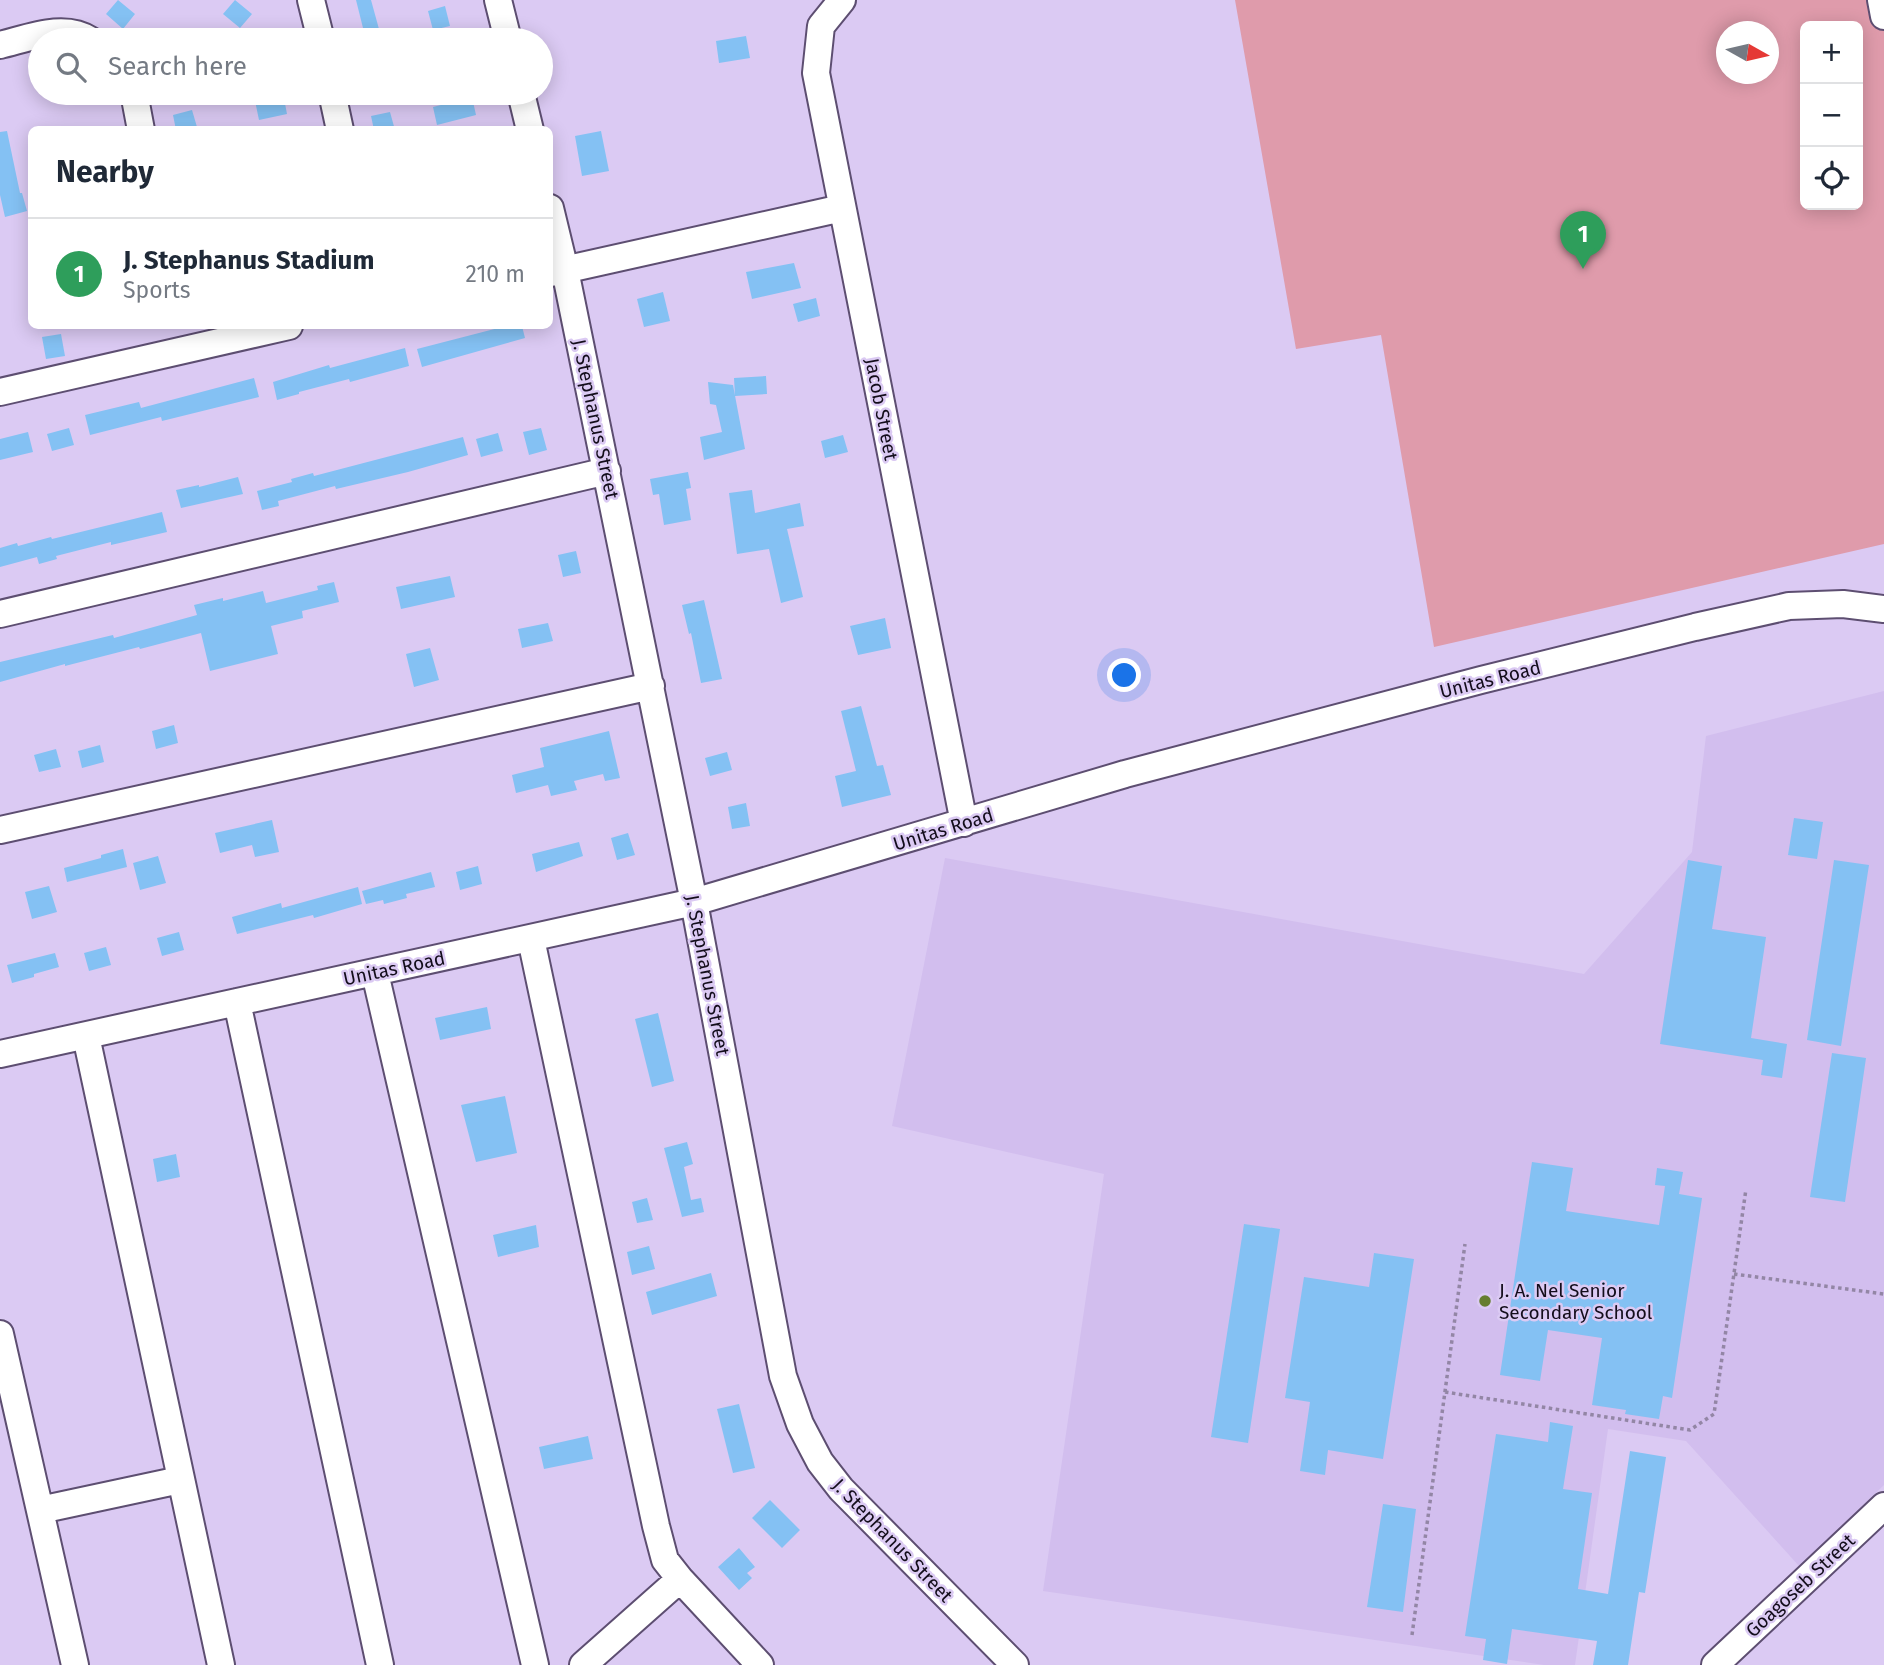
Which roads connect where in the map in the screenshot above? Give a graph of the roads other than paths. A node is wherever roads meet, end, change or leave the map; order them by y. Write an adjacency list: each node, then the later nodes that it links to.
1 (311, 0): 6 (street)
2 (498, 0): 7 (street)
3 (842, 0): 16 (street, Jacob Street)
4 (1881, 0): 5 (street)
5 (1884, 16)
6 (318, 28)
7 (505, 28)
8 (28, 39): 9 (street)
9 (0, 45)
10 (136, 105): 13 (street)
11 (335, 105): 14 (street)
12 (524, 105): 15 (street)
13 (140, 126)
14 (339, 126)
15 (529, 126)
16 (842, 208): 18 (street); 26 (street, Jacob Street)
17 (553, 235): 18 (street, J. Stephanus Street)
18 (557, 272): 22 (street, J. Stephanus Street)
19 (260, 329): 20 (street)
20 (184, 337): 21 (street)
21 (0, 390)
22 (607, 471): 24 (street); 25 (street, J. Stephanus Street)
23 (1884, 609): 26 (street, Unitas Road)
24 (0, 614)
25 (651, 686): 27 (street); 28 (street, J. Stephanus Street)
26 (964, 823): 28 (street, Unitas Road)
27 (0, 830)
28 (694, 902): 29 (street, Unitas Road); 39 (street, J. Stephanus Street)
29 (531, 939): 30 (street, Unitas Road); 38 (street)
30 (374, 973): 31 (street, Unitas Road); 43 (street)
31 (237, 1002): 32 (street, Unitas Road); 42 (street)
32 (86, 1036): 33 (street, Unitas Road); 35 (street)
33 (0, 1054)
34 (0, 1334): 37 (street)
35 (180, 1480): 37 (street); 41 (street)
36 (1884, 1506): 46 (street, Goagoseb Street)
37 (40, 1510): 40 (street)
38 (680, 1579): 44 (street); 45 (street)
39 (1000, 1660)
40 (75, 1665)
41 (222, 1665)
42 (380, 1665)
43 (535, 1665)
44 (583, 1665)
45 (760, 1665)
46 (1715, 1665)

